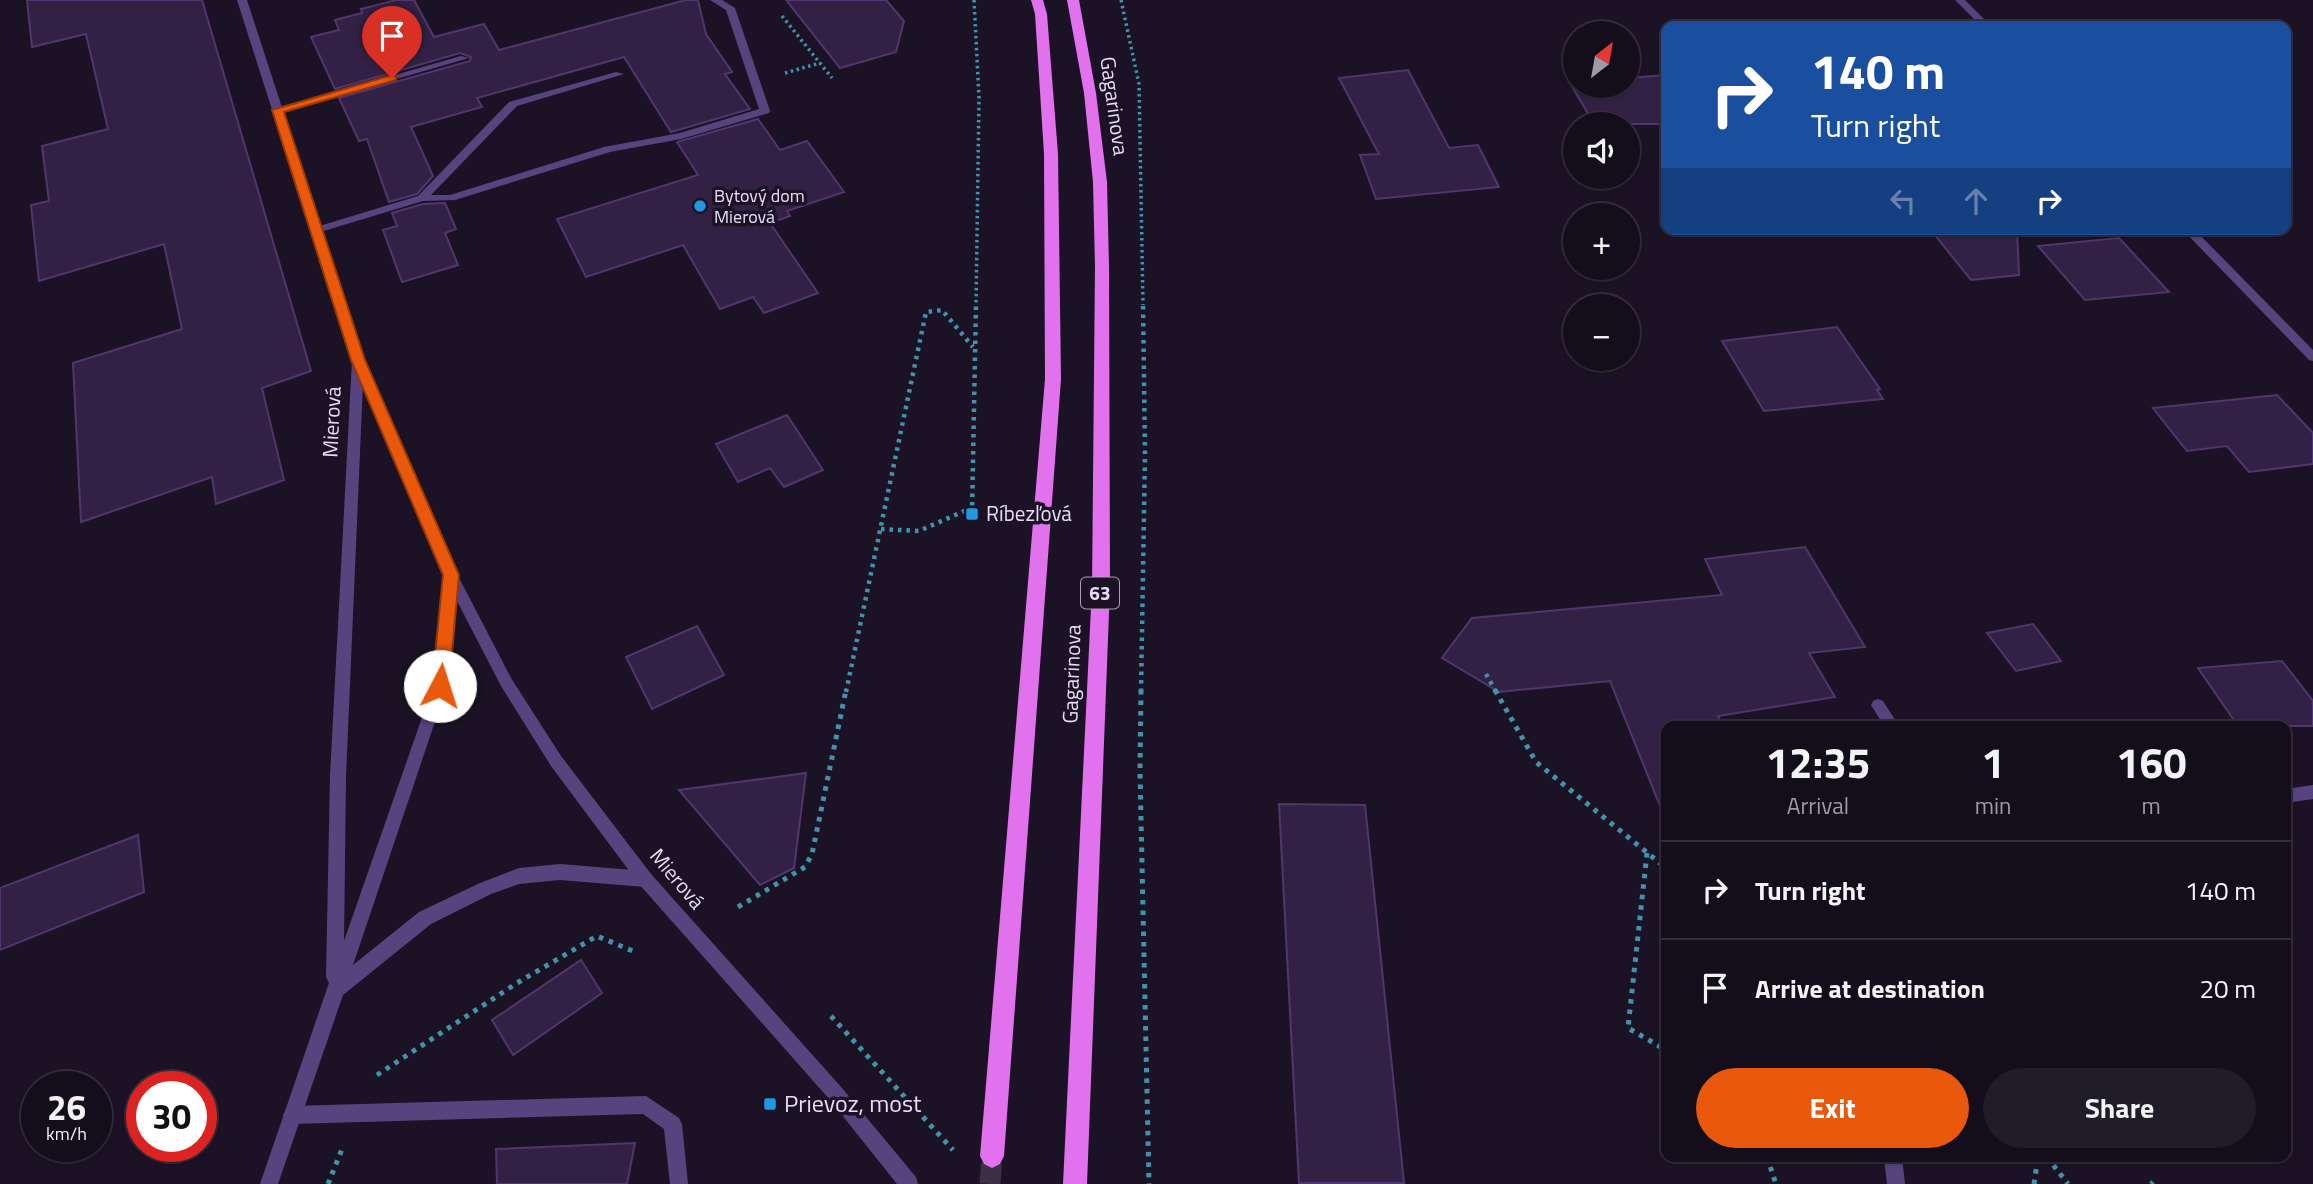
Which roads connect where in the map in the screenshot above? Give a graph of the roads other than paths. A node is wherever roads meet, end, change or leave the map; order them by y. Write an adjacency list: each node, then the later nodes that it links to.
1 (242, 0): 9 (street, Mierová)
2 (715, 0): 10 (street)
3 (1037, 0): 23 (main road, Gagarinova)
4 (1073, 0): 28 (main road, Gagarinova / 63)
5 (1960, 0): 6 (street)
6 (1981, 21)
7 (464, 58): 9 (street)
8 (619, 74): 10 (street)
9 (278, 110): 11 (street, Mierová)
10 (422, 198): 11 (street)
11 (317, 230): 14 (street, Mierová)
12 (2193, 235): 13 (street)
13 (2313, 357)
14 (358, 360): 15 (street, Mierová); 21 (street, Mierová)
15 (451, 575): 20 (street, Mierová); 21 (street, Mierová)
16 (1878, 705): 17 (street)
17 (1889, 721)
18 (2313, 792): 19 (street)
19 (2291, 795)
20 (645, 879): 21 (street); 27 (street, Mierová)
21 (334, 990): 22 (street, Mierová)
22 (292, 1115): 25 (street, Mierová); 26 (street)
23 (992, 1156)
24 (1894, 1162): 29 (street)
25 (269, 1184)
26 (679, 1184)
27 (909, 1184)
28 (1075, 1184)
29 (1896, 1184)

